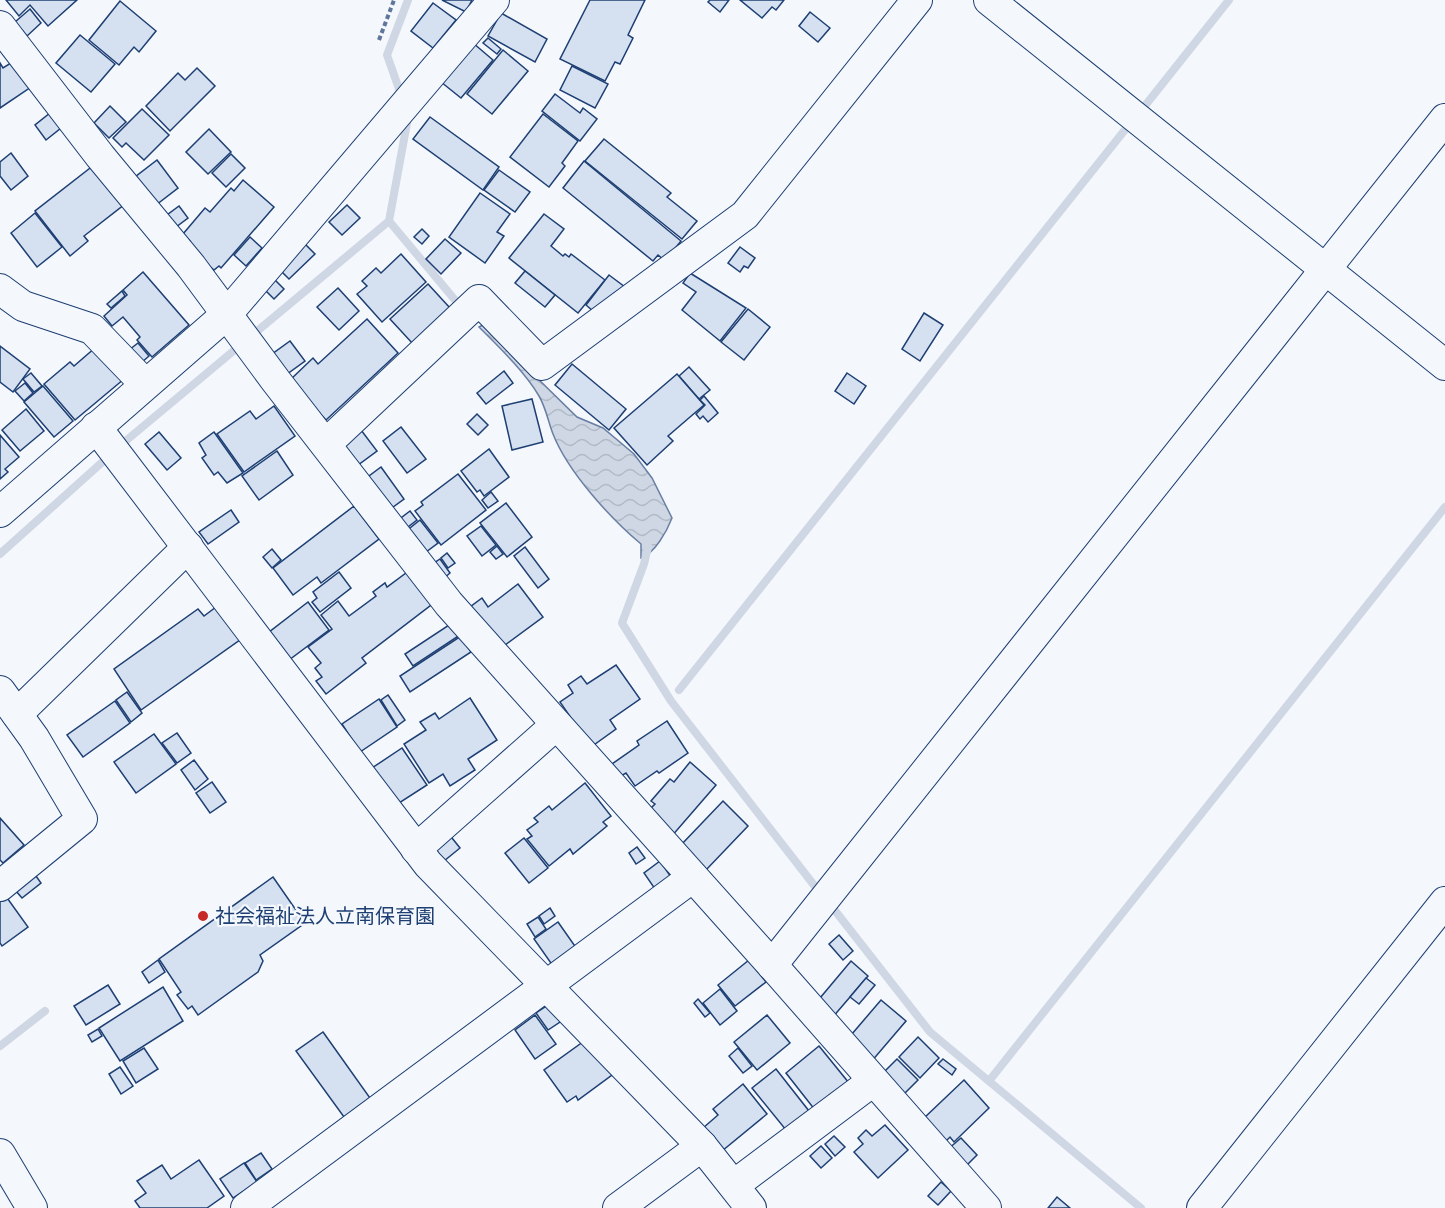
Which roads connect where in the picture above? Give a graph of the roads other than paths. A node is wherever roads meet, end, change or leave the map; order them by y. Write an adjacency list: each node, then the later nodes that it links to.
1 (494, 0): 8 (street)
2 (917, 0): 12 (street)
3 (989, 0): 6 (street)
4 (0, 26): 8 (street)
5 (1445, 119): 6 (street)
6 (1325, 269): 9 (street); 21 (street)
7 (0, 289): 10 (street)
8 (240, 333): 10 (street); 12 (street)
9 (1445, 365)
10 (145, 384): 11 (street)
11 (107, 441): 13 (street); 14 (street)
12 (326, 444): 16 (street)
13 (0, 512)
14 (188, 547): 15 (street); 17 (street)
15 (8, 703): 19 (street)
16 (556, 725): 17 (street); 18 (street)
17 (416, 849): 22 (street)
18 (693, 877): 21 (street); 22 (street)
19 (0, 886)
20 (1445, 902): 31 (street)
21 (772, 965): 23 (street)
22 (546, 987): 24 (street); 28 (street)
23 (873, 1081): 26 (street); 30 (street)
24 (702, 1146): 26 (street); 29 (street)
25 (0, 1154): 27 (street)
26 (743, 1196)
27 (32, 1208)
28 (246, 1208)
29 (618, 1208)
30 (986, 1208)
31 (1202, 1208)

